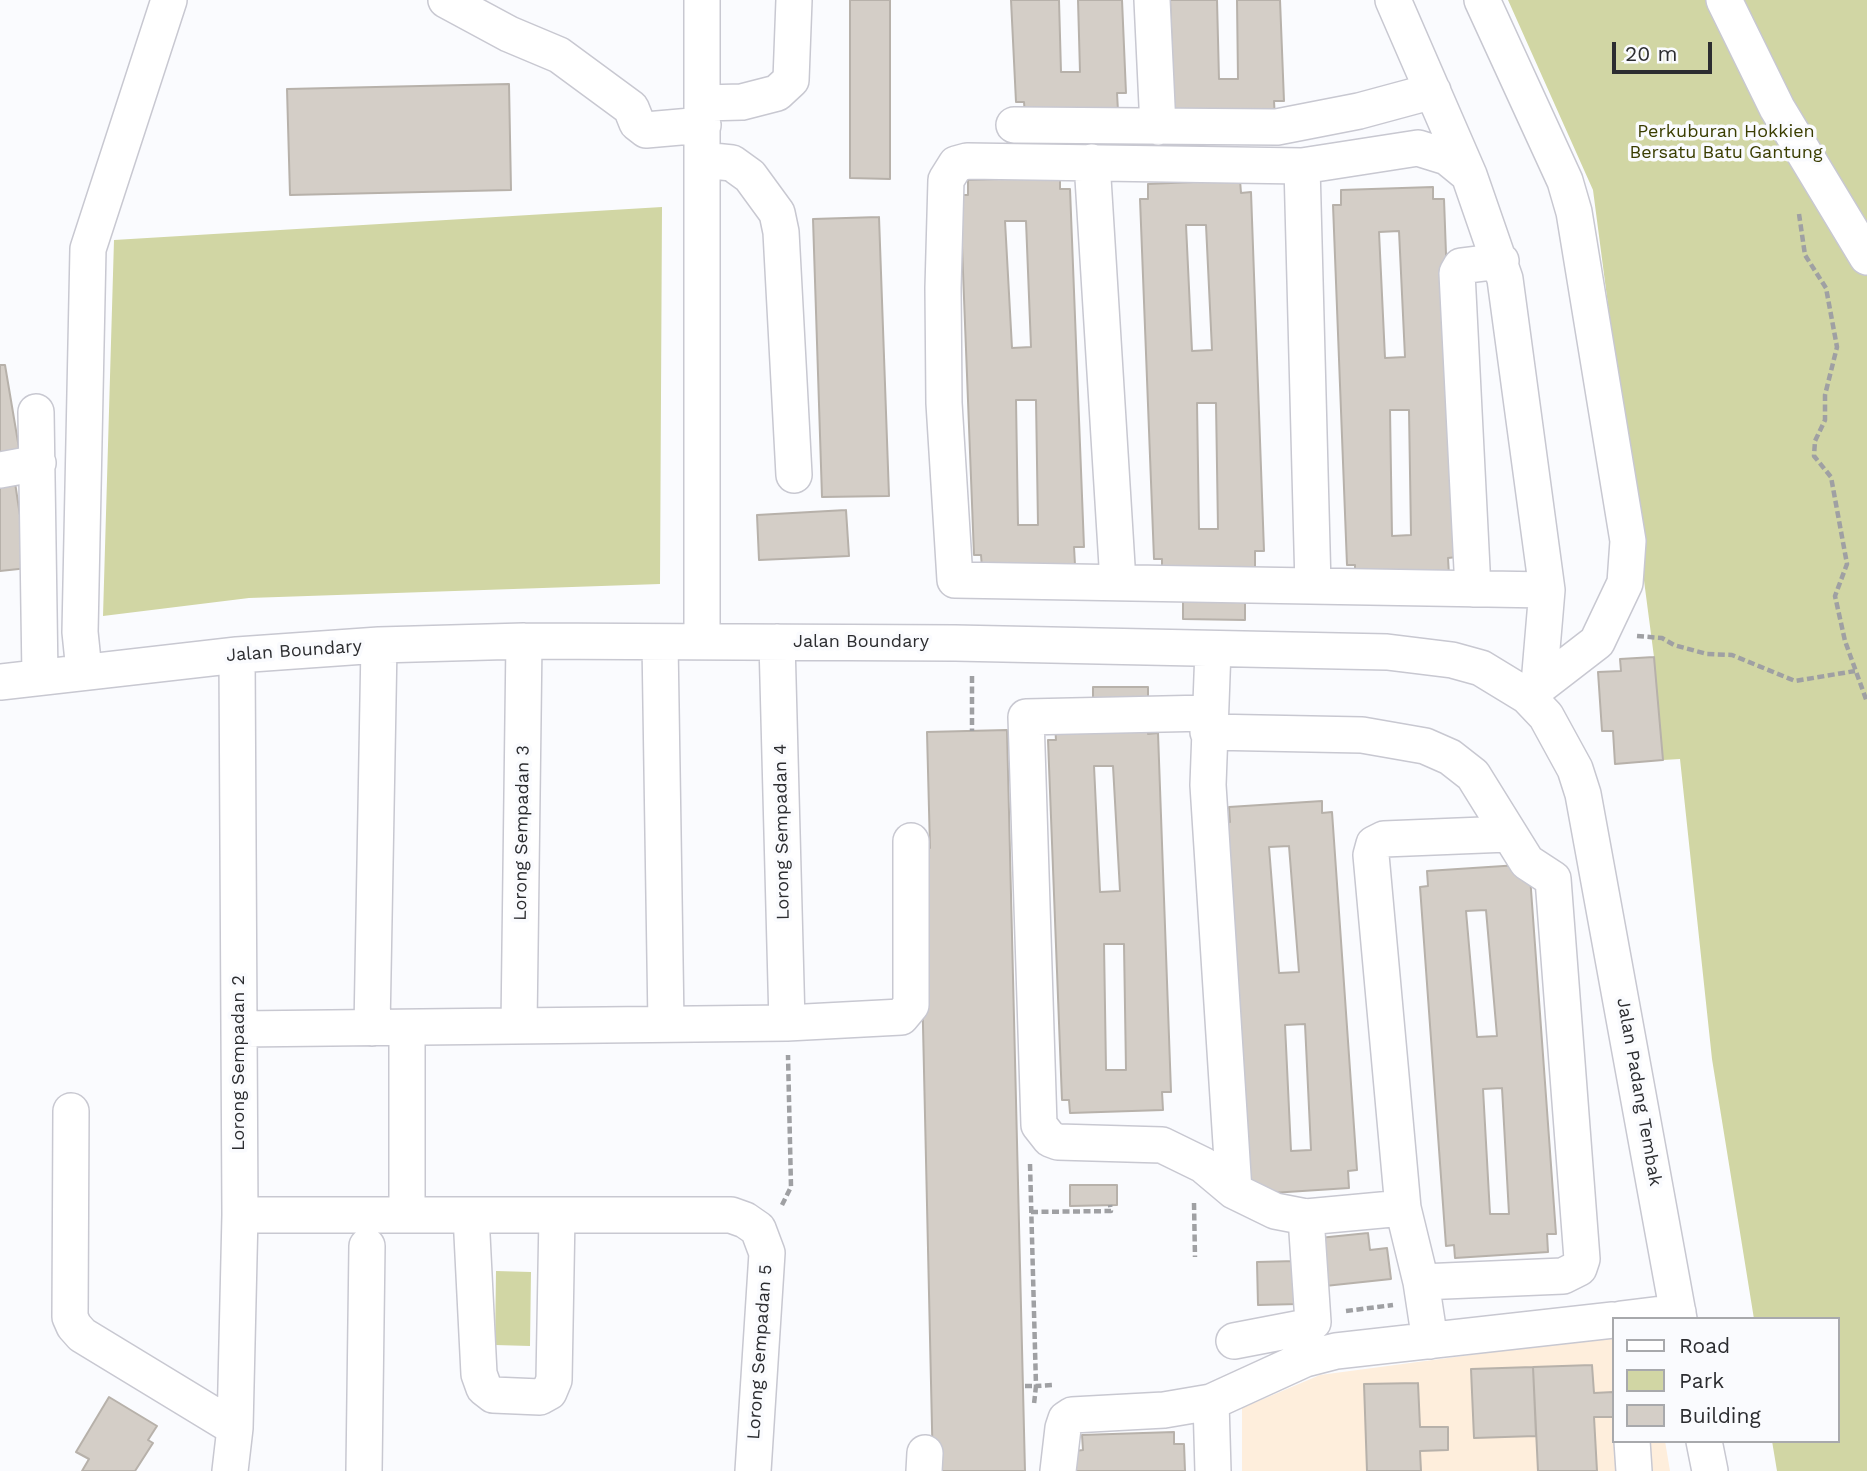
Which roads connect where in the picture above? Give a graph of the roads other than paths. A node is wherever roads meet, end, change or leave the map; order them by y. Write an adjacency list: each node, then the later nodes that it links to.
1 (169, 0): 34 (street)
2 (446, 0): 10 (street)
3 (702, 0): 10 (street)
4 (794, 0): 10 (street)
5 (1152, 0): 12 (street)
6 (1393, 0): 9 (street)
7 (1482, 0): 37 (street)
8 (1724, 0): 17 (street)
9 (1433, 91): 12 (street); 16 (street)
10 (703, 114): 13 (street)
11 (1014, 125): 12 (street)
12 (1158, 127)
13 (703, 160): 22 (street); 29 (street)
14 (1092, 162): 15 (street); 23 (street); 23 (street)
15 (1302, 166): 16 (street); 24 (street)
16 (1469, 175): 18 (street)
17 (1867, 257)
18 (1501, 261): 25 (street); 26 (street)
19 (36, 412): 20 (street)
20 (38, 463): 21 (street); 35 (street)
21 (0, 470)
22 (794, 475)
23 (1118, 582): 24 (street)
24 (1313, 586): 25 (street)
25 (1473, 589): 26 (street)
26 (1547, 590): 37 (street)
27 (524, 640): 28 (street, Jalan Boundary); 31 (street, Jalan Boundary); 45 (street, Lorong Sempadan 3)
28 (660, 642): 29 (street, Jalan Boundary); 44 (street)
29 (702, 642): 30 (street, Jalan Boundary)
30 (778, 642): 32 (street, Jalan Boundary); 43 (street, Lorong Sempadan 4)
31 (379, 645): 33 (street, Jalan Boundary); 46 (street)
32 (1213, 649): 37 (street, Jalan Boundary); 38 (street)
33 (237, 655): 34 (street, Jalan Boundary); 48 (street, Lorong Sempadan 2)
34 (84, 671): 35 (street, Jalan Boundary)
35 (40, 677): 36 (street, Jalan Boundary)
36 (0, 682)
37 (1533, 690): 41 (street, Jalan Boundary)
38 (1209, 723): 39 (street); 50 (street); 50 (street)
39 (1508, 834): 42 (street); 51 (street)
40 (911, 841): 43 (street)
41 (1600, 870): 42 (street); 59 (street, Jalan Padang Tembak)
42 (1553, 879): 58 (street)
43 (787, 1023): 44 (street)
44 (666, 1024): 45 (street)
45 (519, 1026): 47 (street)
46 (372, 1028): 47 (street); 48 (street)
47 (407, 1028): 54 (street)
48 (239, 1029): 53 (street, Lorong Sempadan 2)
49 (71, 1111): 65 (street)
50 (1234, 1191): 56 (street)
51 (1403, 1208): 56 (street); 58 (street)
52 (557, 1214): 55 (street); 55 (street); 70 (street, Lorong Sempadan 5)
53 (240, 1215): 54 (street); 65 (street, Lorong Sempadan 2)
54 (407, 1215): 55 (street)
55 (471, 1215)
56 (1306, 1217): 63 (street)
57 (367, 1246): 69 (street)
58 (1410, 1291): 62 (street)
59 (1679, 1315): 60 (street)
60 (1650, 1317)
61 (1612, 1320): 62 (street)
62 (1430, 1341): 64 (street)
63 (1234, 1342)
64 (1211, 1402): 71 (street); 72 (street)
65 (235, 1428): 68 (street, Lorong Sempadan 2)
66 (1632, 1443): 73 (street)
67 (1704, 1443): 74 (street)
68 (230, 1471)
69 (364, 1471)
70 (752, 1471)
71 (1058, 1471)
72 (1213, 1471)
73 (1634, 1471)
74 (1710, 1471)

